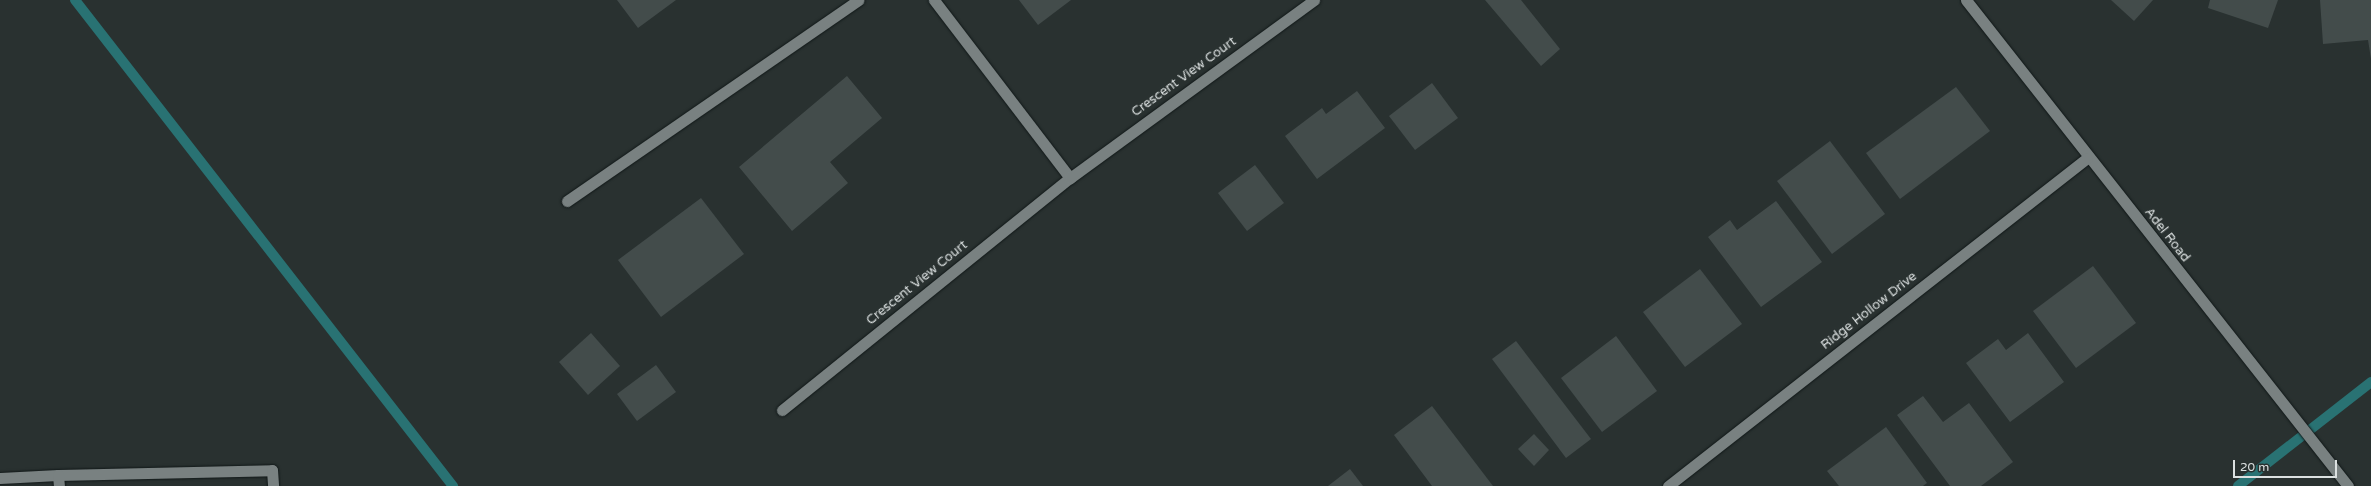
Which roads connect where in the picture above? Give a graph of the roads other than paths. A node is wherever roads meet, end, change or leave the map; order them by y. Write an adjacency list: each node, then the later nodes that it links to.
1 (858, 0): 7 (street)
2 (934, 0): 6 (street)
3 (1314, 0): 6 (street, Crescent View Court)
4 (1966, 0): 5 (street, Adel Road)
5 (2088, 158): 12 (street, Ridge Hollow Drive); 13 (street, Adel Road)
6 (1070, 178): 8 (street, Crescent View Court)
7 (567, 201)
8 (782, 410)
9 (0, 478): 10 (street)
10 (58, 480): 11 (street)
11 (273, 486)
12 (1668, 486)
13 (2348, 486)

